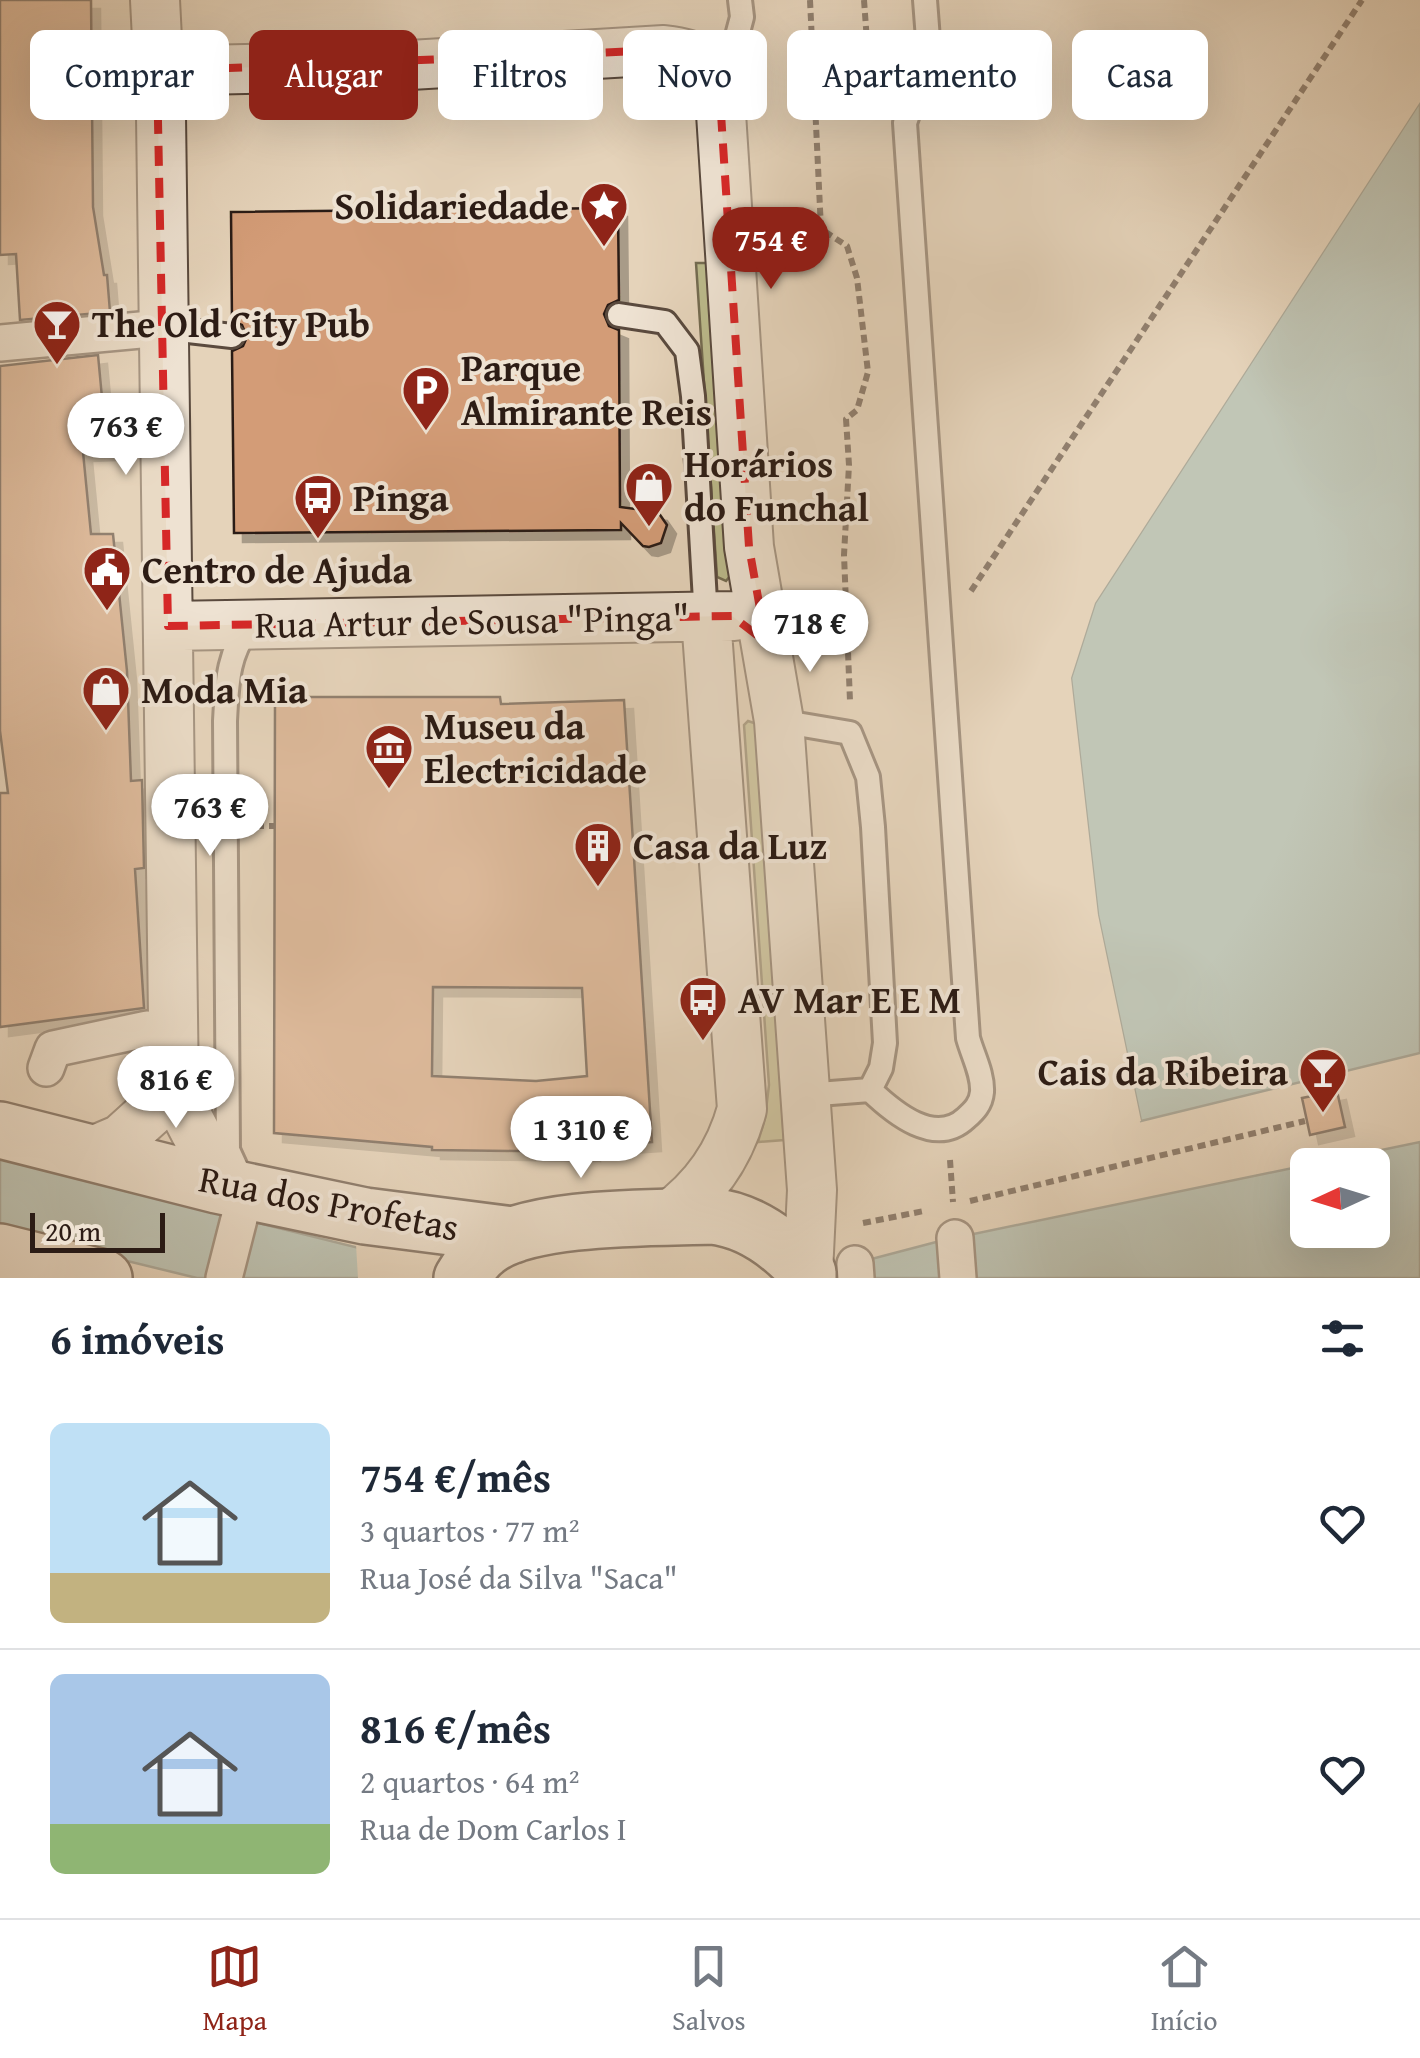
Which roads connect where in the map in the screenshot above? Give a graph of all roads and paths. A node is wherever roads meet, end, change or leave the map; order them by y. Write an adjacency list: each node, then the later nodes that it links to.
1 (154, 0): 6 (street)
2 (740, 0): 7 (lane)
3 (810, 0): 22 (path)
4 (925, 0): 19 (lane)
5 (1362, 0): 19 (path)
6 (156, 30)
7 (738, 30)
8 (623, 52): 9 (street)
9 (229, 69)
10 (159, 120): 13 (street)
11 (721, 120): 20 (street)
12 (618, 316): 16 (lane)
13 (162, 328): 14 (lane); 15 (street); 18 (street)
14 (232, 336)
15 (0, 343)
16 (706, 618): 17 (street, Rua Artur de Sousa "Pinga"); 20 (street, Rua Artur de Sousa "Pinga"); 32 (street)
17 (251, 625): 18 (street, Rua Artur de Sousa "Pinga"); 31 (lane)
18 (168, 626): 26 (street)
19 (942, 633): 29 (lane)
20 (766, 642): 21 (street)
21 (779, 721): 22 (lane); 27 (street)
22 (850, 732): 24 (lane)
23 (147, 1029): 25 (street)
24 (870, 1090): 27 (lane); 29 (lane)
25 (25, 1091): 30 (main road, Rua dos Profetas)
26 (174, 1091): 30 (street); 31 (street)
27 (805, 1095): 38 (street)
28 (1305, 1121): 33 (path)
29 (948, 1130): 33 (path)
30 (88, 1152): 31 (main road, Rua dos Profetas)
31 (234, 1198): 35 (main road, Rua dos Profetas); 40 (street)
32 (667, 1217): 35 (main road); 38 (main road)
33 (954, 1222): 34 (path); 41 (street)
34 (852, 1225)
35 (512, 1235): 37 (main road)
36 (0, 1252): 39 (main road)
37 (465, 1273)
38 (832, 1273)
39 (104, 1278)
40 (224, 1278)
41 (958, 1278)

